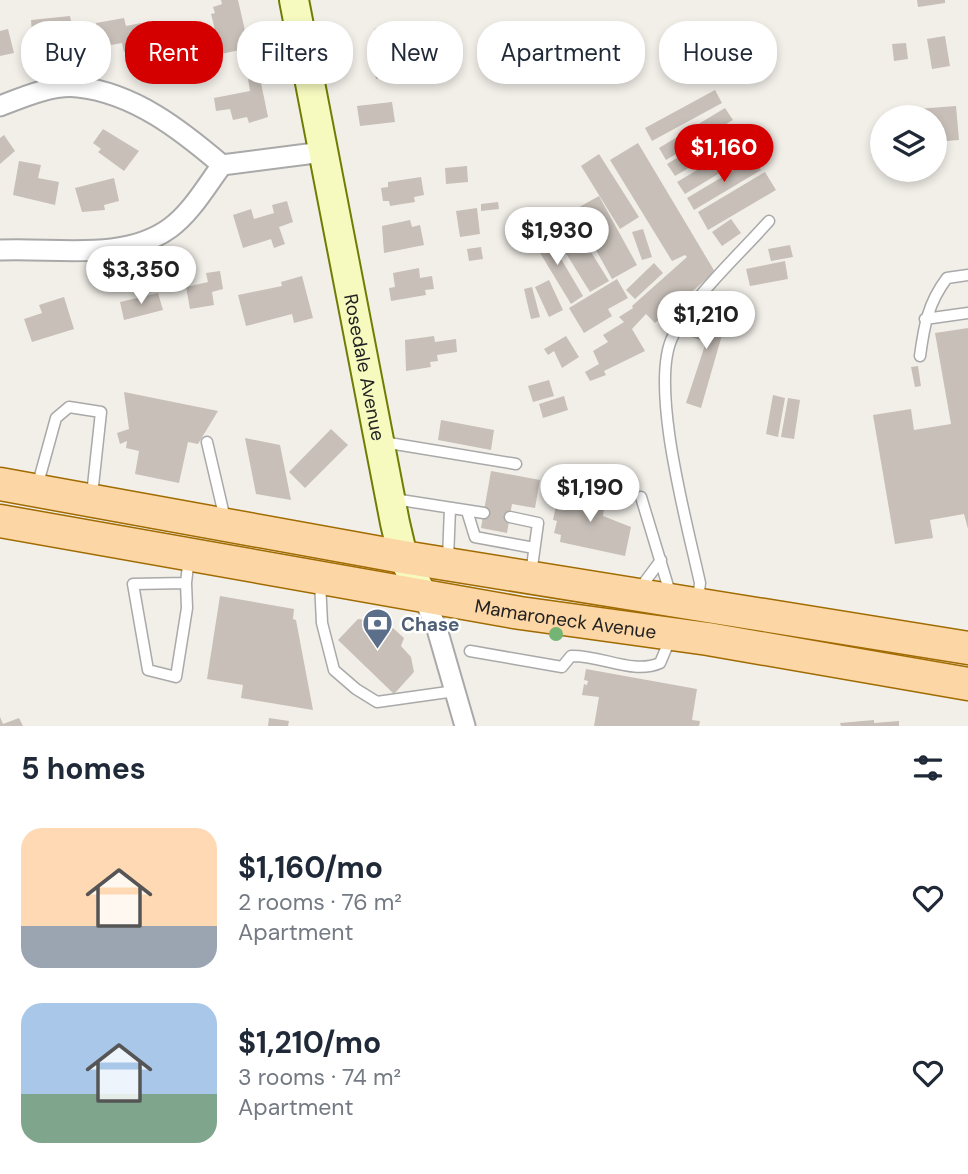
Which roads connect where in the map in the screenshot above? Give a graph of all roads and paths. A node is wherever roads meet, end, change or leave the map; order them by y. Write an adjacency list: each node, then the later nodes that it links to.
1 (295, 0): 3 (street, Rosedale Avenue)
2 (0, 106): 4 (street)
3 (323, 152): 4 (street); 11 (street, Rosedale Avenue)
4 (222, 165): 6 (street)
5 (769, 221): 35 (lane)
6 (0, 250)
7 (968, 275): 9 (lane)
8 (968, 313): 9 (lane)
9 (925, 319): 10 (lane)
10 (919, 356)
11 (379, 441): 13 (lane); 17 (street, Rosedale Avenue)
12 (207, 442): 25 (lane)
13 (516, 464)
14 (0, 484): 15 (main road, Mamaroneck Avenue)
15 (36, 491): 18 (main road, Mamaroneck Avenue); 18 (lane)
16 (641, 497): 28 (lane)
17 (390, 498): 19 (lane); 27 (street, Rosedale Avenue)
18 (91, 501): 22 (main road, Mamaroneck Avenue)
19 (450, 508): 20 (lane); 30 (lane)
20 (467, 511): 21 (lane); 29 (lane)
21 (484, 513)
22 (159, 515): 25 (main road, Mamaroneck Avenue); 26 (street)
23 (510, 517): 29 (lane)
24 (0, 520): 26 (main road, Mamaroneck Avenue)
25 (226, 526): 27 (main road, Mamaroneck Avenue)
26 (153, 550): 31 (main road, Mamaroneck Avenue)
27 (403, 557): 30 (main road, Mamaroneck Avenue); 33 (street, Rosedale Avenue)
28 (661, 560): 34 (lane); 35 (lane)
29 (532, 562): 30 (main road, Mamaroneck Avenue); 34 (main road, Mamaroneck Avenue)
30 (447, 563)
31 (188, 570): 31 (lane); 32 (main road, Mamaroneck Avenue)
32 (320, 578): 33 (main road, Mamaroneck Avenue); 40 (lane)
33 (422, 594): 36 (main road, Mamaroneck Avenue); 40 (street, Rosedale Avenue)
34 (636, 594): 35 (main road, Mamaroneck Avenue)
35 (685, 602): 36 (street); 37 (main road, Mamaroneck Avenue)
36 (673, 634): 38 (lane); 39 (main road, Mamaroneck Avenue)
37 (968, 648)
38 (470, 651)
39 (968, 684)
40 (455, 691): 41 (street, Rosedale Avenue)
41 (466, 726)

